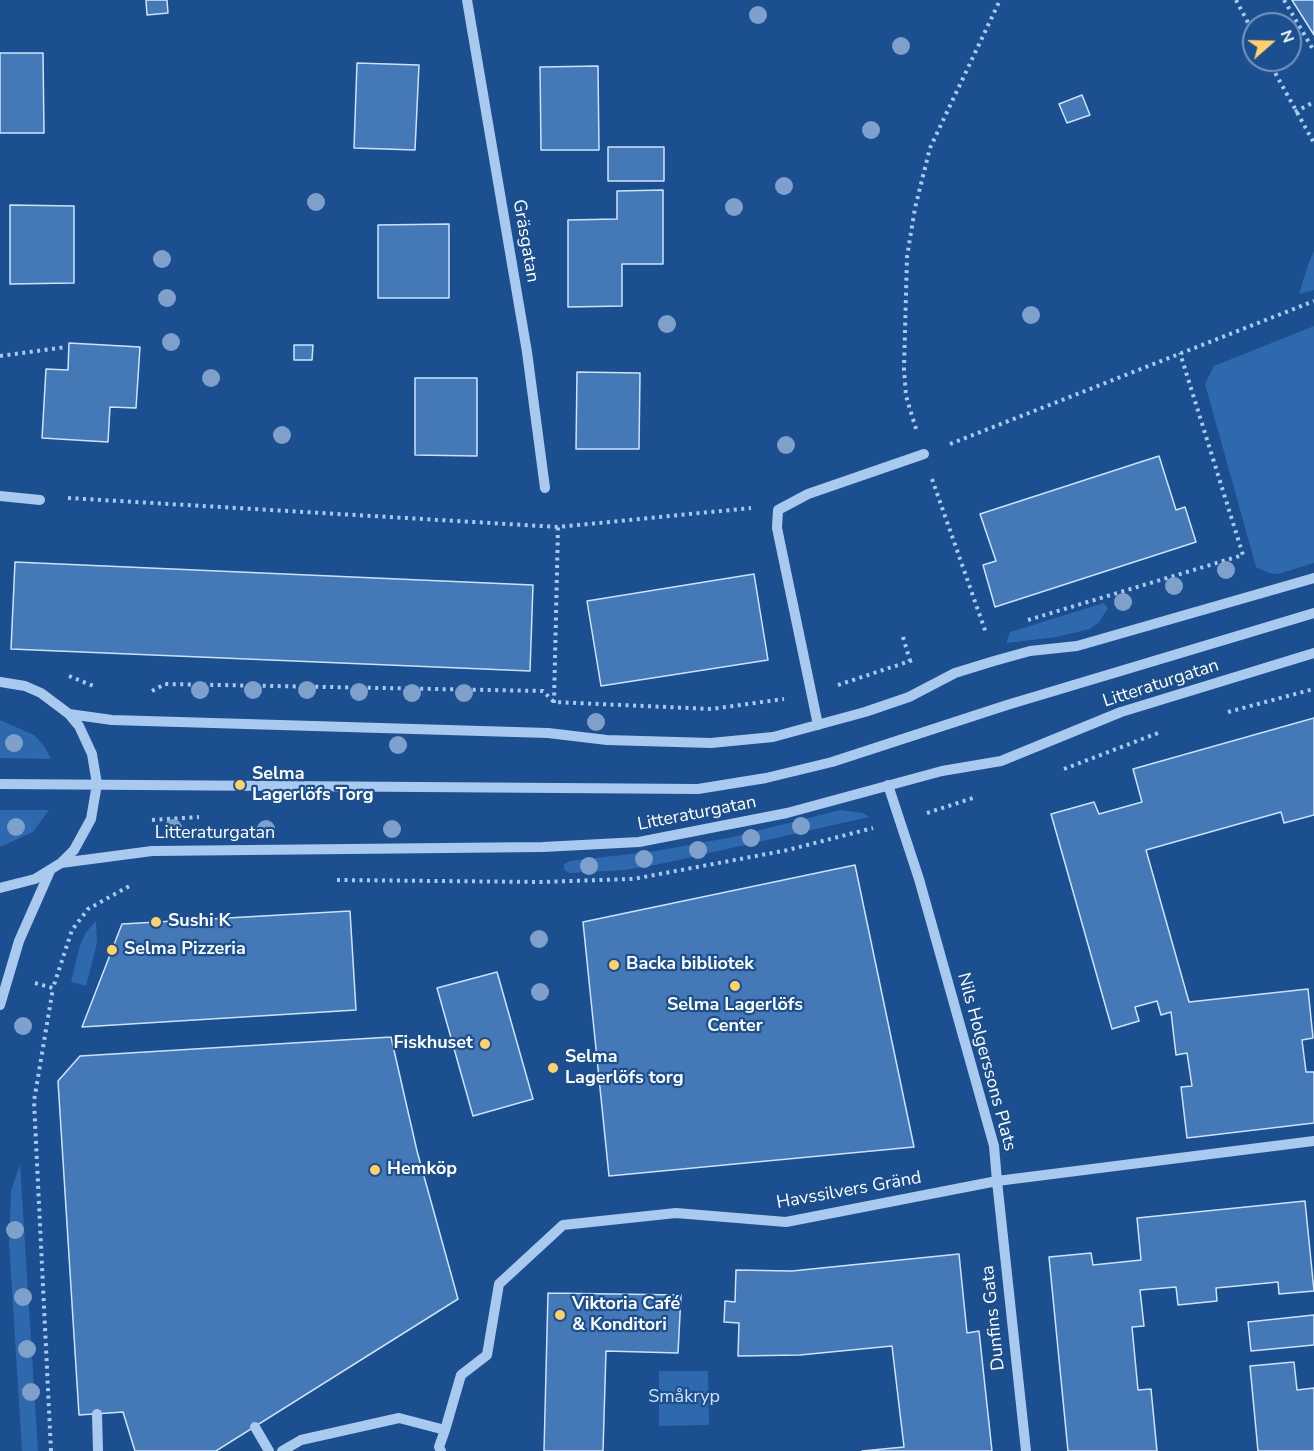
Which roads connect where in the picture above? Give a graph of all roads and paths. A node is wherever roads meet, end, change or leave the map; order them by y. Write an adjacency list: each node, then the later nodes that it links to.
1 (467, 0): 14 (street, Gräsgatan)
2 (1000, 0): 13 (path)
3 (1284, 0): 4 (path)
4 (1314, 51)
5 (1274, 72): 7 (path)
6 (1314, 102): 7 (path)
7 (1295, 112): 8 (path)
8 (1314, 143)
9 (1314, 301): 11 (path)
10 (66, 347): 12 (path)
11 (1180, 352): 13 (path); 21 (path)
12 (0, 356)
13 (924, 454): 17 (street); 23 (path)
14 (544, 488)
15 (0, 496): 16 (street)
16 (40, 500): 18 (path)
17 (778, 510): 18 (path); 34 (street)
18 (558, 527): 35 (path)
19 (1314, 578): 38 (street)
20 (1314, 613): 40 (street)
21 (1019, 623)
22 (997, 630): 23 (path)
23 (986, 633): 24 (path)
24 (976, 636)
25 (903, 637): 28 (path)
26 (1314, 653): 41 (street, Litteraturgatan)
27 (921, 656): 28 (path)
28 (910, 661): 34 (path)
29 (59, 671): 31 (path)
30 (0, 682): 36 (street)
31 (104, 689)
32 (142, 691): 33 (path)
33 (152, 692): 35 (path); 37 (path)
34 (812, 693): 35 (path); 38 (street)
35 (554, 702)
36 (69, 714): 37 (street); 40 (street)
37 (151, 722): 38 (street)
38 (818, 725)
39 (0, 784): 40 (street)
40 (97, 784): 44 (street)
41 (888, 784): 44 (street, Litteraturgatan); 54 (street, Nils Holgerssons Plats)
42 (207, 816): 43 (path)
43 (152, 820)
44 (61, 863): 45 (street)
45 (50, 872): 49 (street); 50 (street)
46 (633, 879): 47 (path)
47 (330, 880)
48 (136, 883): 51 (path)
49 (0, 888)
50 (7, 975): 51 (path); 52 (street)
51 (53, 988): 58 (path)
52 (0, 1005)
53 (1314, 1141): 54 (street)
54 (997, 1181): 57 (street, Havssilvers Gränd); 63 (street, Dunfins Gata)
55 (97, 1414): 59 (street)
56 (255, 1427): 60 (street)
57 (445, 1430): 61 (street); 62 (street)
58 (51, 1451)
59 (98, 1451)
60 (269, 1451)
61 (282, 1451)
62 (441, 1451)
63 (1026, 1451)

